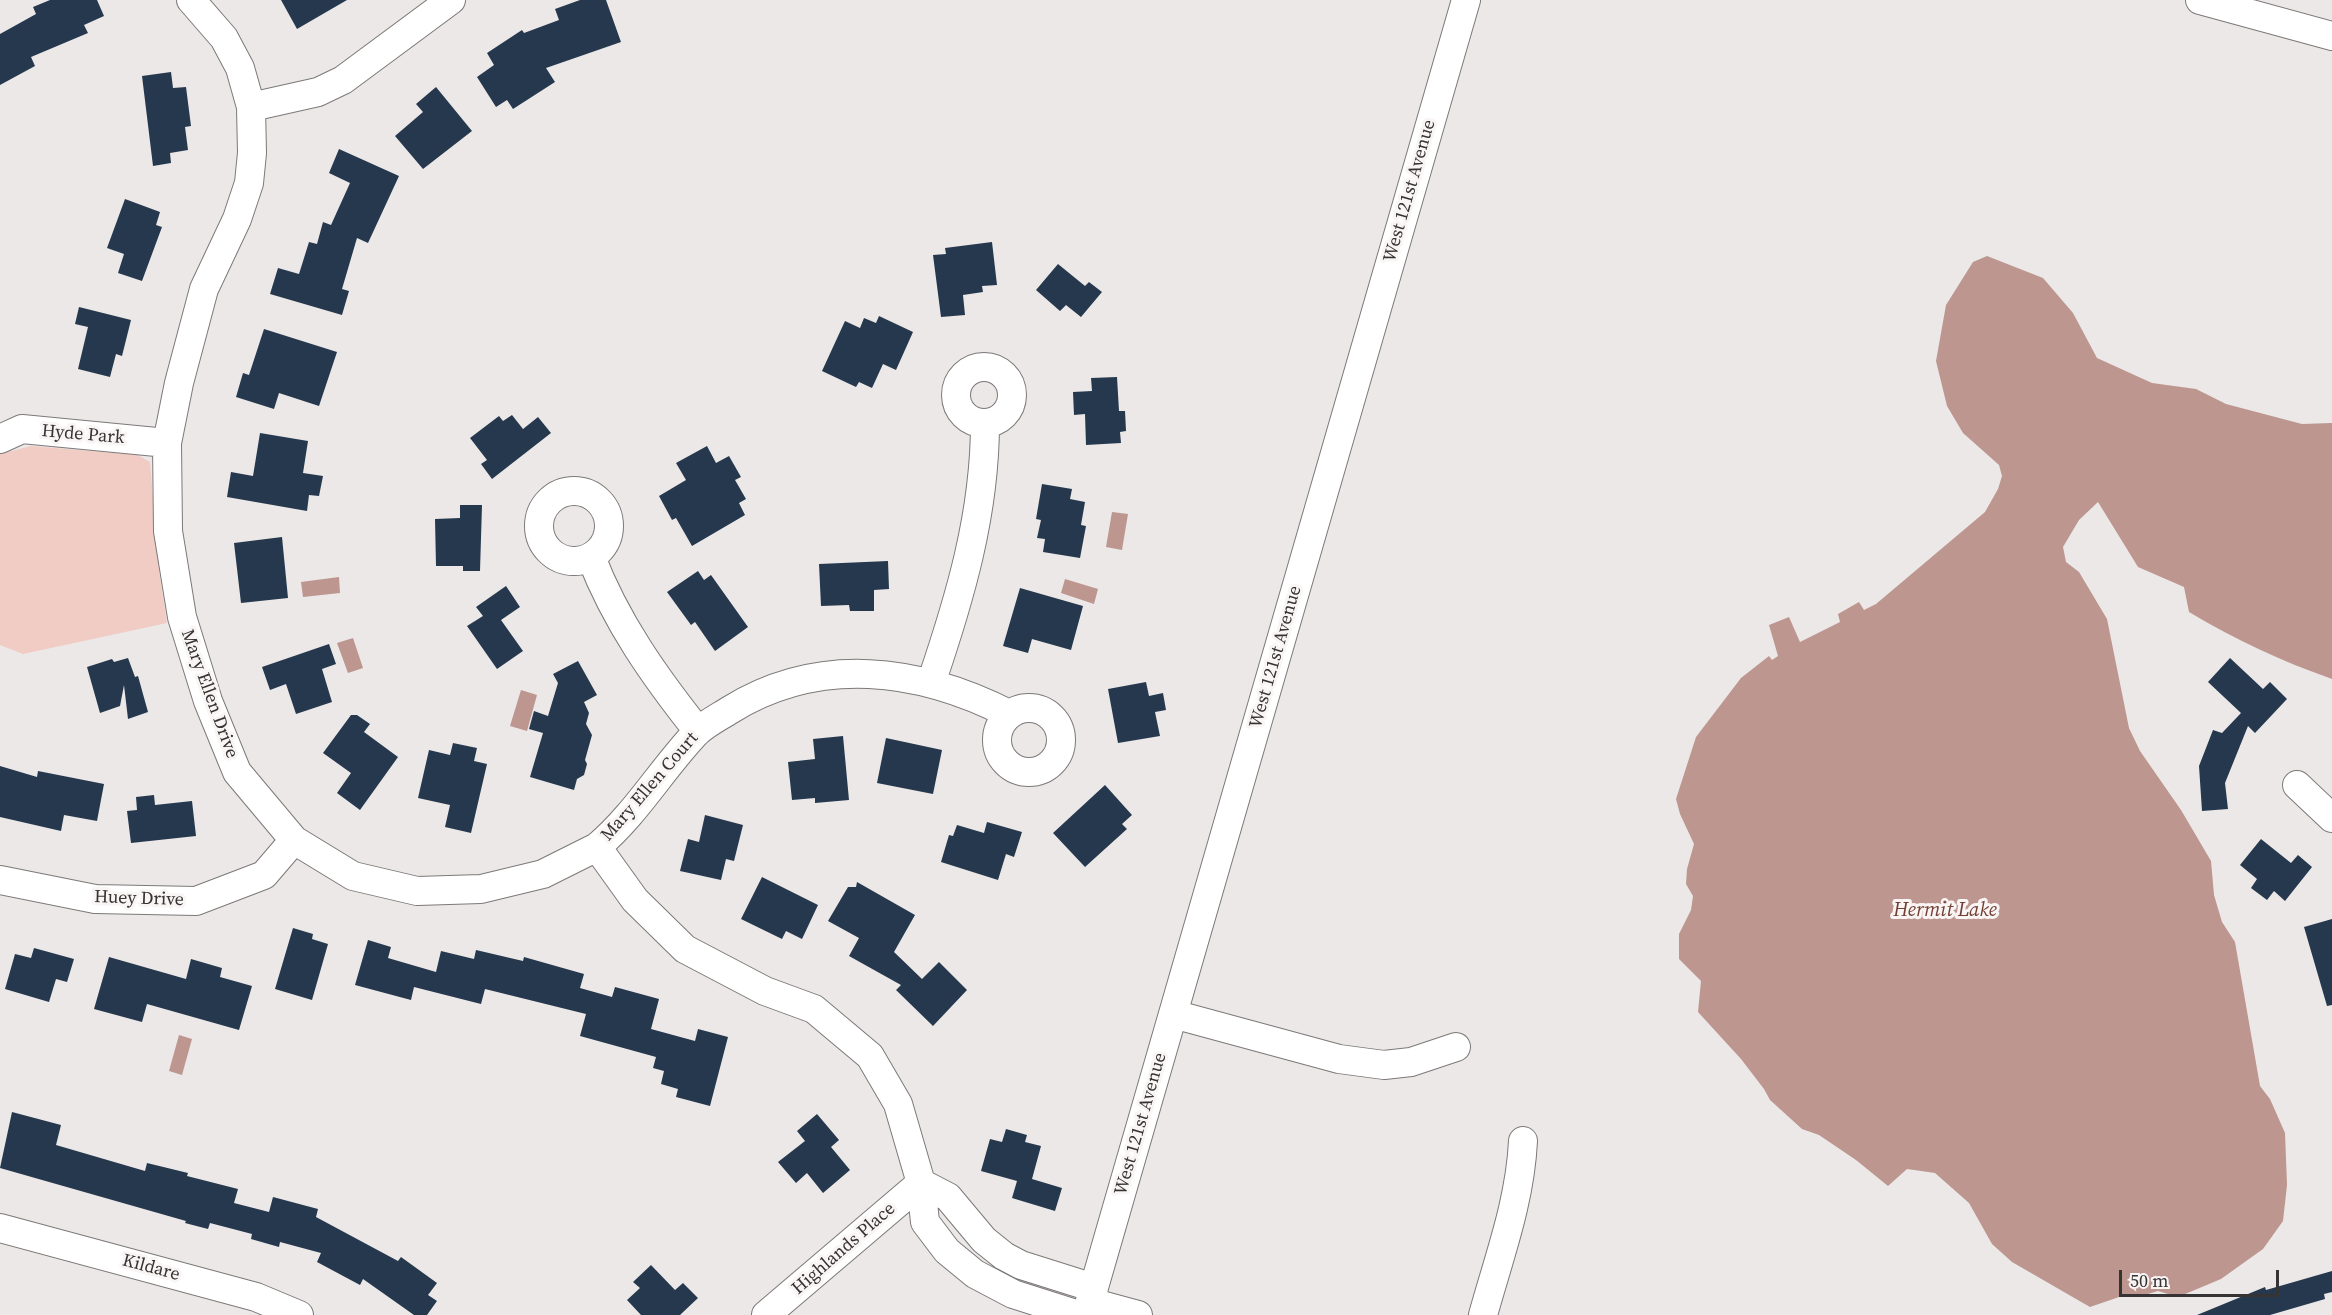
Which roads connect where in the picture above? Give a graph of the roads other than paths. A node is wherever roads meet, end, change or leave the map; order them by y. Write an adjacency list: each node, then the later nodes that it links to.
1 (191, 0): 6 (street, Mary Ellen Drive)
2 (452, 0): 6 (street)
3 (1466, 0): 19 (street, West 121st Avenue)
4 (2200, 0): 5 (street)
5 (2332, 36)
6 (251, 107): 9 (street, Mary Ellen Drive)
7 (985, 423): 11 (street)
8 (0, 439): 9 (street, Hyde Park)
9 (167, 443): 16 (street, Mary Ellen Drive)
10 (591, 557): 13 (street)
11 (932, 683): 12 (street, Mary Ellen Court); 13 (street, Mary Ellen Court)
12 (1009, 714)
13 (698, 731): 17 (street, Mary Ellen Court)
14 (2297, 784): 15 (street)
15 (2332, 818)
16 (294, 840): 17 (street, Mary Ellen Drive); 18 (street, Huey Drive)
17 (597, 847): 22 (street)
18 (0, 880)
19 (1173, 1014): 20 (street); 24 (street, West 121st Avenue)
20 (1456, 1047)
21 (1523, 1142): 29 (street)
22 (921, 1183): 24 (street); 25 (street, Highlands Place)
23 (0, 1228): 26 (street, Kildare)
24 (1087, 1305): 28 (street)
25 (798, 1306): 27 (street, Highlands Place)
26 (299, 1315)
27 (766, 1315)
28 (1138, 1315)
29 (1483, 1315)

